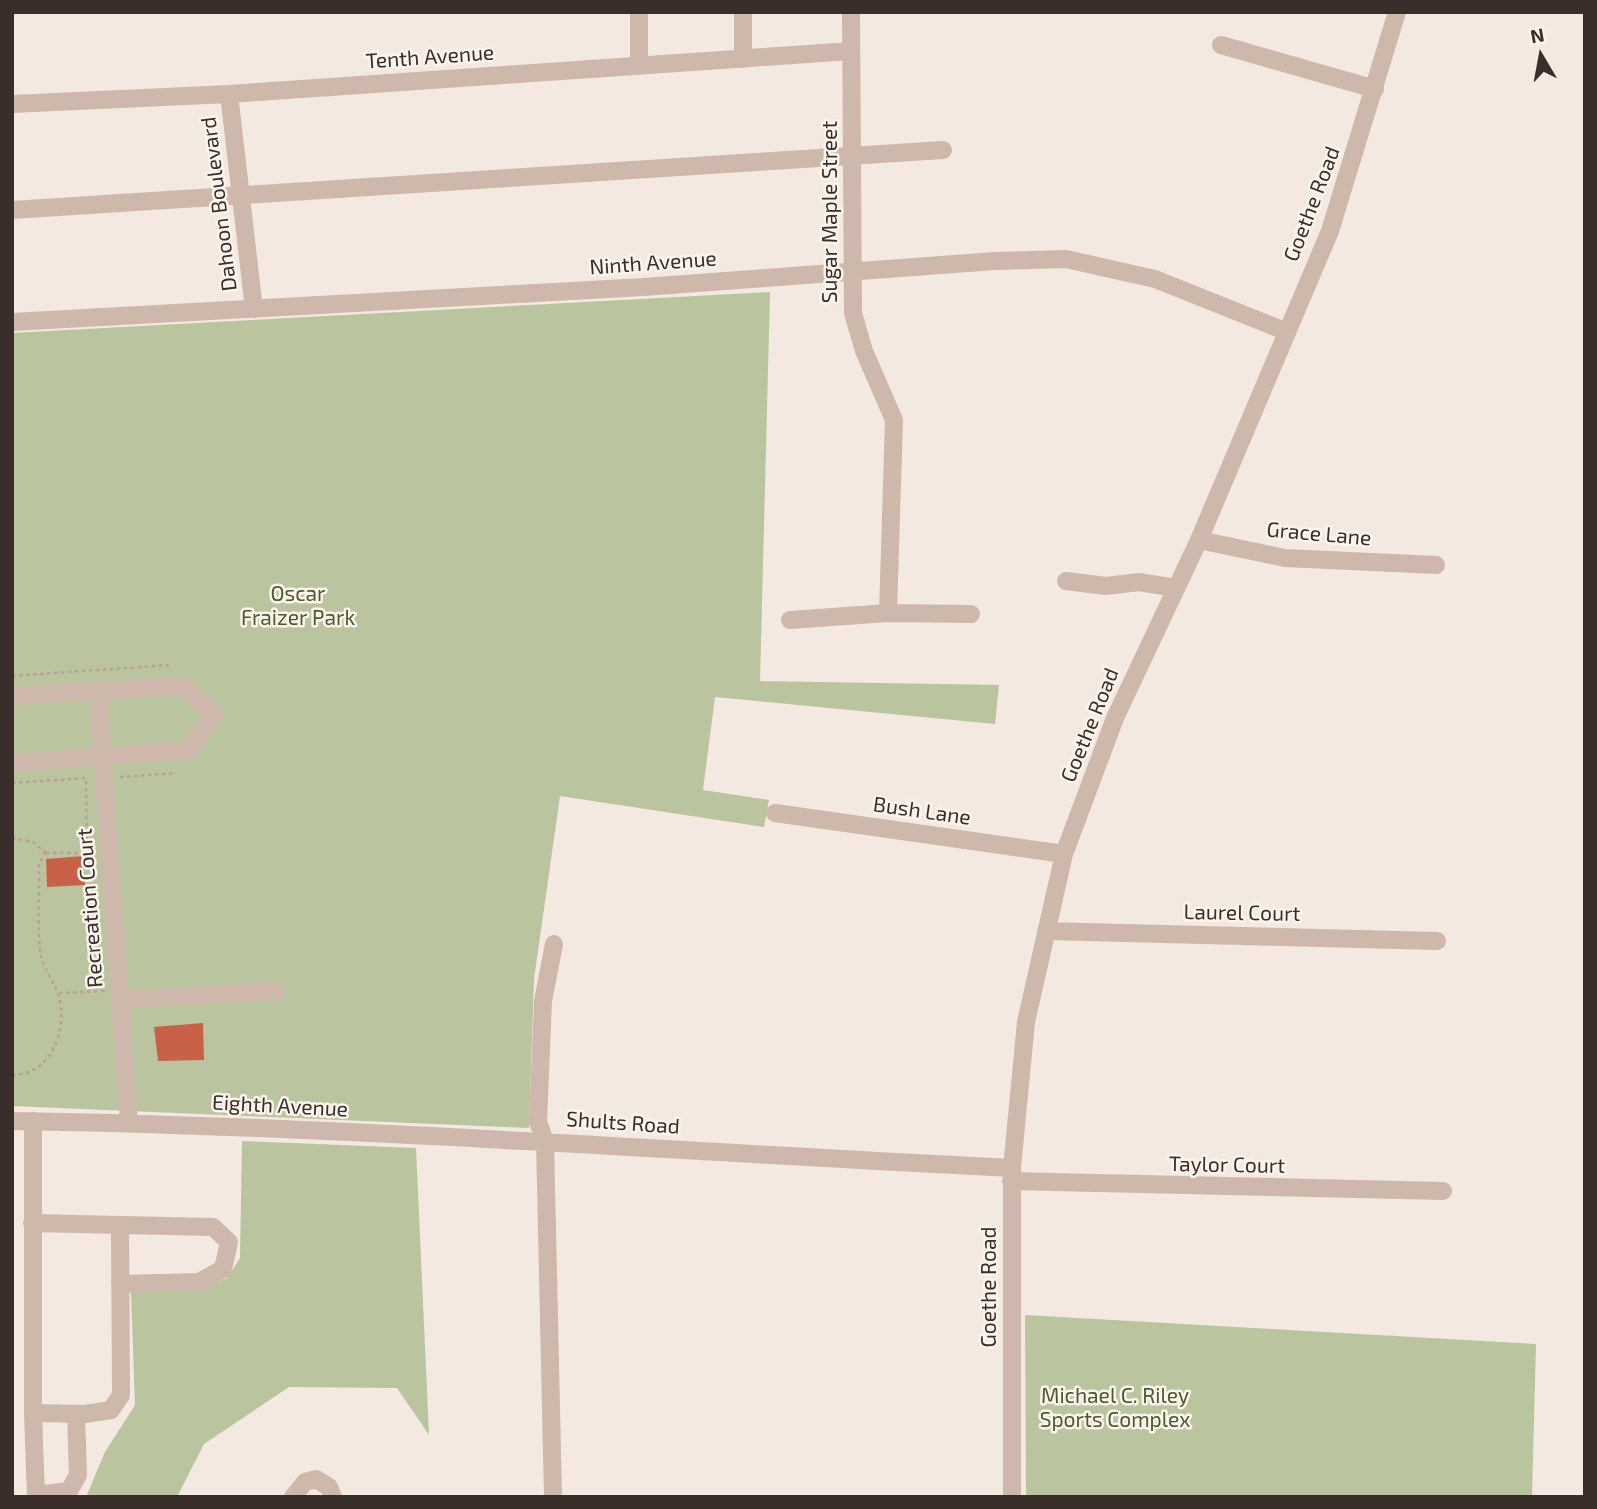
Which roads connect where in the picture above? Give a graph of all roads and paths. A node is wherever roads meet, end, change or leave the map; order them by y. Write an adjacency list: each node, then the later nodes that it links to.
1 (639, 12): 8 (street)
2 (743, 12): 7 (street)
3 (851, 12): 6 (street, Sugar Maple Street)
4 (1397, 12): 9 (street, Goethe Road)
5 (1221, 45): 9 (street)
6 (852, 51): 7 (street, Tenth Avenue); 13 (street, Sugar Maple Street)
7 (743, 59): 8 (street, Tenth Avenue)
8 (639, 65): 10 (street, Tenth Avenue)
9 (1376, 89): 19 (street, Goethe Road)
10 (229, 94): 11 (street, Tenth Avenue); 14 (street, Dahoon Boulevard)
11 (12, 104)
12 (943, 150): 13 (street)
13 (853, 158): 14 (street); 16 (street, Sugar Maple Street)
14 (241, 197): 15 (street); 17 (street, Dahoon Boulevard)
15 (12, 210)
16 (851, 271): 17 (street, Ninth Avenue); 19 (street, Ninth Avenue); 24 (street, Sugar Maple Street)
17 (254, 309): 18 (street, Ninth Avenue)
18 (12, 322)
19 (1285, 331): 20 (street, Goethe Road)
20 (1199, 540): 21 (street, Grace Lane); 23 (street, Goethe Road)
21 (1436, 565)
22 (1066, 581): 23 (street)
23 (1176, 588): 41 (street, Goethe Road)
24 (888, 613): 25 (street); 26 (street)
25 (971, 614)
26 (790, 620)
27 (169, 665): 28 (path)
28 (12, 676)
29 (98, 692): 30 (street); 31 (street, Recreation Court); 31 (street)
30 (12, 696)
31 (102, 757): 32 (street); 34 (street, Recreation Court)
32 (12, 763)
33 (176, 773): 34 (path)
34 (94, 778): 35 (path); 39 (path); 40 (street, Recreation Court)
35 (12, 783)
36 (775, 813): 41 (street, Bush Lane)
37 (12, 838): 38 (path)
38 (46, 853): 39 (path); 46 (path)
39 (87, 853): 40 (path)
40 (109, 853): 47 (street, Recreation Court)
41 (1064, 854): 42 (street, Goethe Road)
42 (1046, 931): 43 (street, Laurel Court); 53 (street, Goethe Road)
43 (1437, 941)
44 (554, 944): 52 (street)
45 (276, 991): 47 (street)
46 (58, 993): 47 (path); 48 (path)
47 (119, 995): 51 (street, Recreation Court)
48 (12, 1075)
49 (12, 1121): 50 (street, Eighth Avenue)
50 (33, 1121): 51 (street, Eighth Avenue); 55 (street)
51 (129, 1122): 52 (street, Eighth Avenue)
52 (545, 1141): 53 (street, Shults Road); 63 (street, Shults Road)
53 (1011, 1175): 54 (street, Taylor Court); 64 (street, Goethe Road)
54 (1443, 1191)
55 (32, 1223): 56 (street); 58 (street)
56 (120, 1225): 57 (street); 57 (street)
57 (120, 1284): 59 (street)
58 (33, 1413): 59 (street); 60 (street)
59 (76, 1414): 60 (street)
60 (36, 1496)
61 (293, 1497): 62 (street)
62 (333, 1497)
63 (553, 1497)
64 (1012, 1497)

